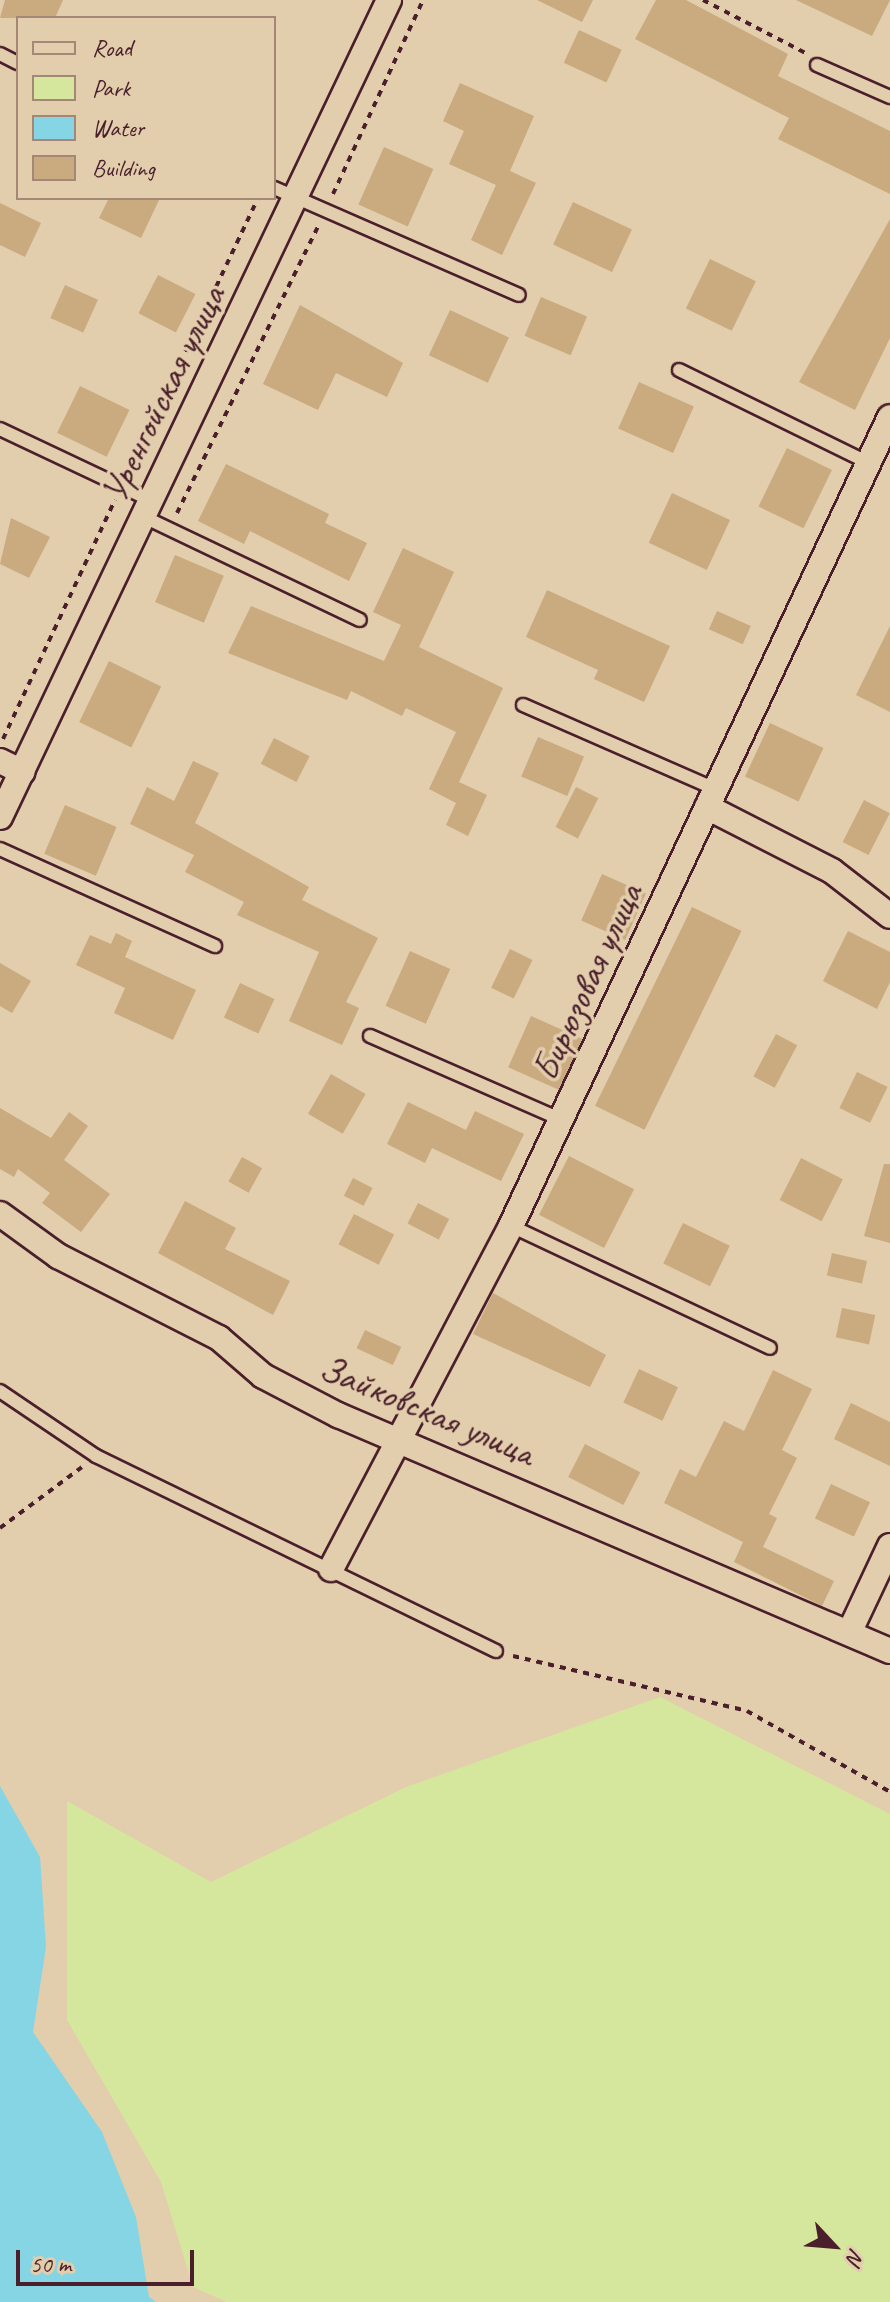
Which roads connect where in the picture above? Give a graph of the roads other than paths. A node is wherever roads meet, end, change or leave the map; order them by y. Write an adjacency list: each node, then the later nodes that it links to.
1 (389, 0): 5 (street, Уренгойская улица)
2 (817, 65): 3 (lane)
3 (890, 97)
4 (276, 189): 5 (lane)
5 (296, 198): 6 (lane); 11 (street, Уренгойская улица)
6 (519, 295)
7 (679, 370): 10 (lane)
8 (890, 417): 10 (street, Бирюзовая улица)
9 (0, 429): 11 (lane)
10 (867, 462): 16 (street, Бирюзовая улица)
11 (153, 515): 12 (lane); 15 (street, Уренгойская улица)
12 (360, 620)
13 (523, 705): 16 (lane)
14 (0, 761): 15 (street)
15 (23, 772): 17 (street, Уренгойская улица)
16 (711, 798): 19 (street); 22 (street, Бирюзовая улица)
17 (0, 817)
18 (0, 849): 20 (lane)
19 (890, 916)
20 (215, 946)
21 (370, 1036): 22 (lane)
22 (562, 1120): 24 (street, Бирюзовая улица)
23 (0, 1214): 27 (street, Зайковская улица)
24 (511, 1226): 25 (lane); 27 (street, Бирюзовая улица)
25 (770, 1348)
26 (0, 1391): 29 (lane)
27 (400, 1436): 29 (street, Бирюзовая улица); 30 (street, Зайковская улица)
28 (890, 1546): 30 (street)
29 (331, 1569): 31 (lane)
30 (849, 1633): 32 (street, Зайковская улица)
31 (496, 1651)
32 (890, 1651)

